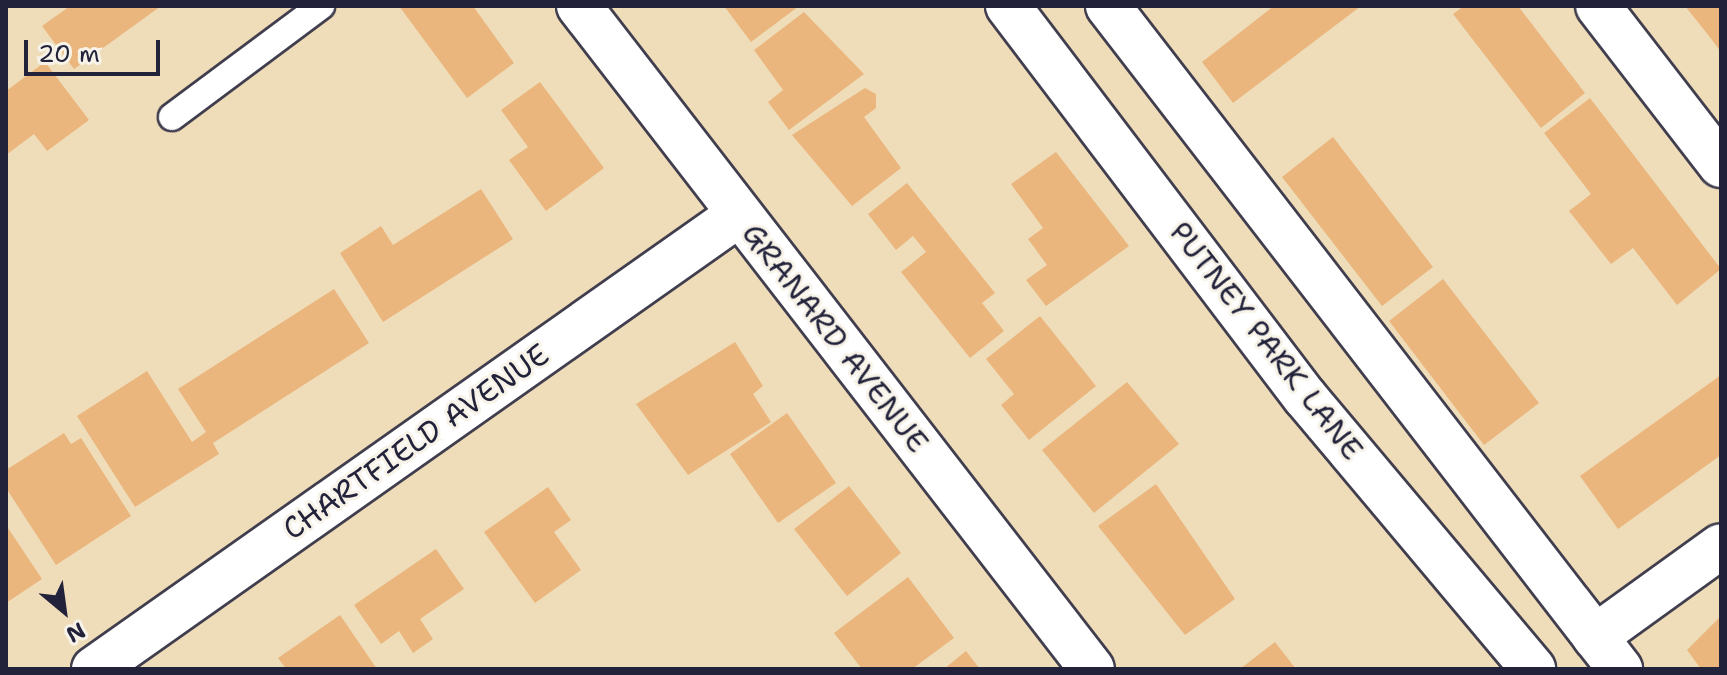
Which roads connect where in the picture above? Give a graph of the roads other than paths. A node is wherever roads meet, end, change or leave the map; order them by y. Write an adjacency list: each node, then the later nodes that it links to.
1 (321, 6): 6 (lane)
2 (579, 6): 8 (street, GRANARD AVENUE)
3 (1008, 6): 13 (street, PUTNEY PARK LANE)
4 (1108, 6): 10 (street)
5 (1598, 6): 7 (street)
6 (172, 117)
7 (1721, 165)
8 (738, 215): 11 (street, CHARTFIELD AVENUE); 12 (street, GRANARD AVENUE)
9 (1721, 546): 10 (street)
10 (1607, 653)
11 (94, 669)
12 (1092, 669)
13 (1533, 669)

